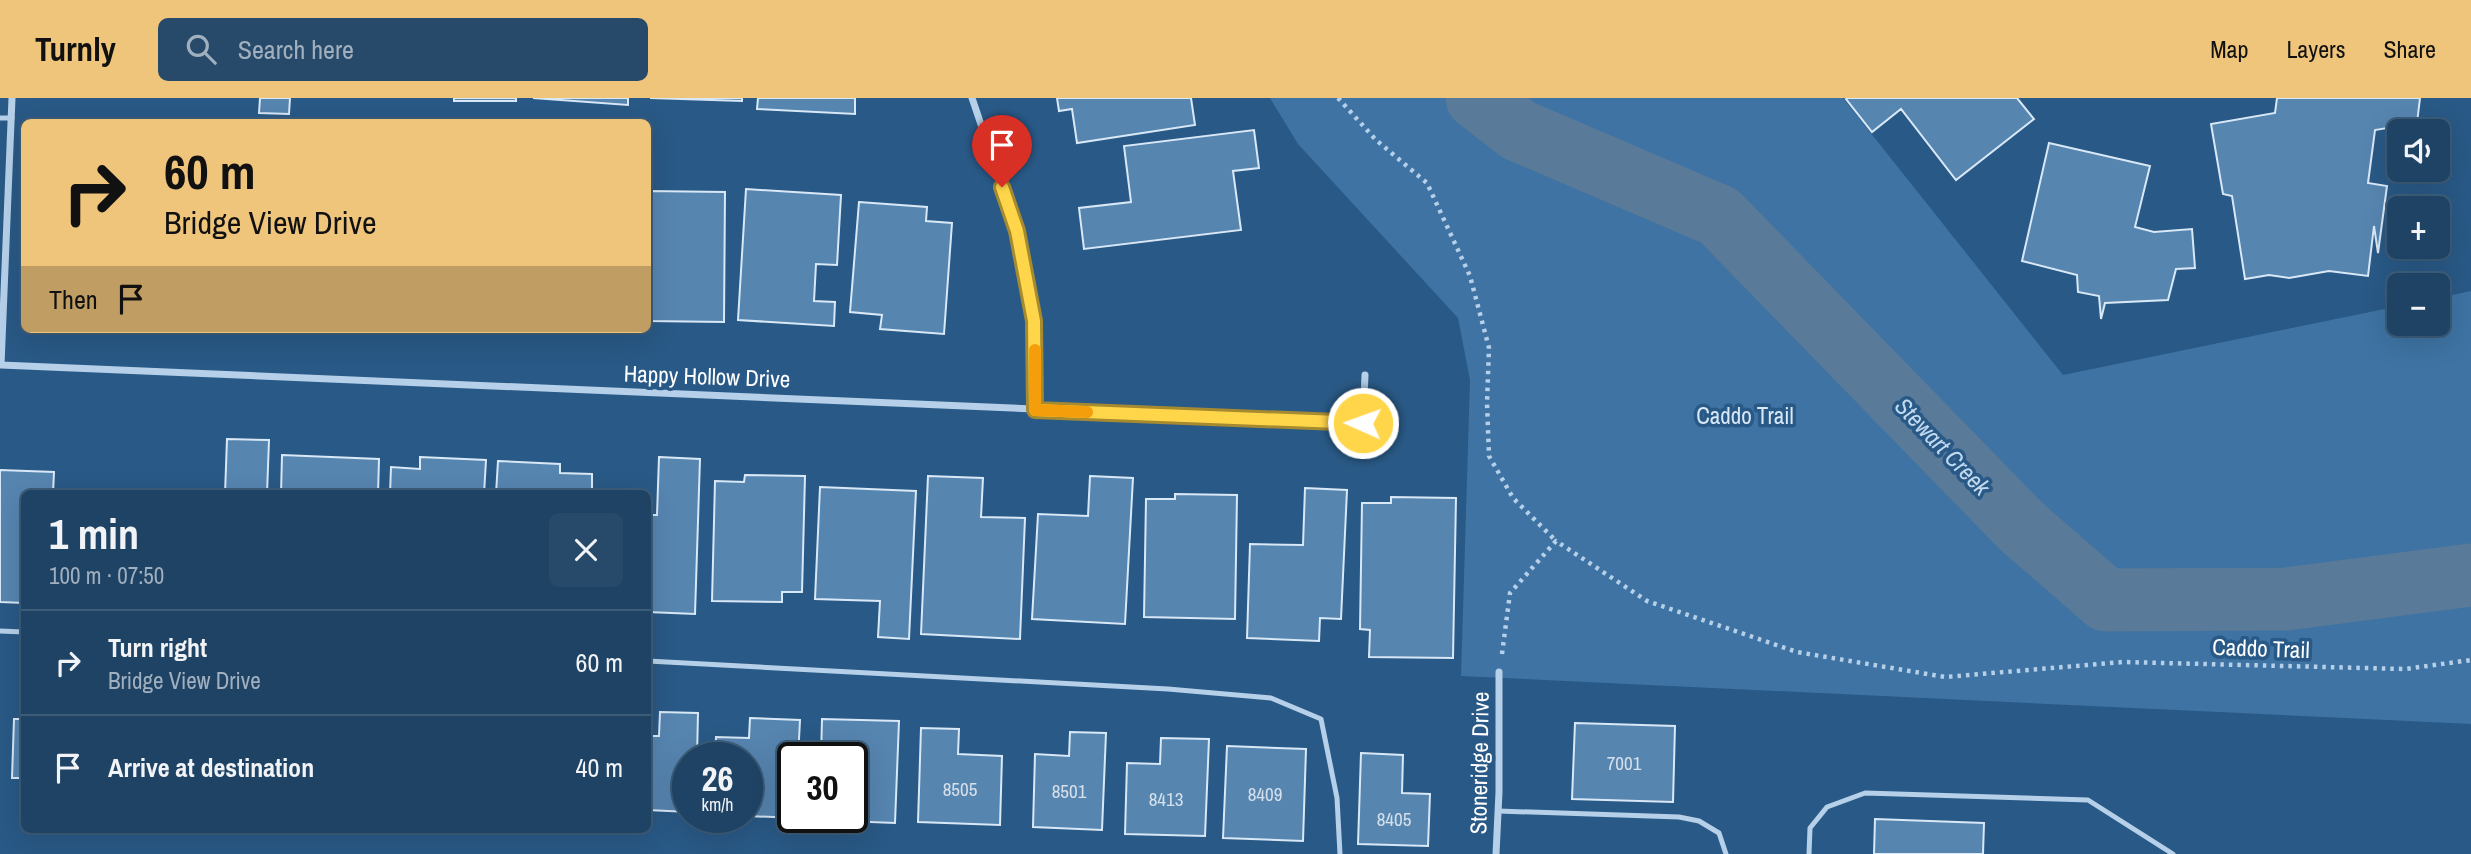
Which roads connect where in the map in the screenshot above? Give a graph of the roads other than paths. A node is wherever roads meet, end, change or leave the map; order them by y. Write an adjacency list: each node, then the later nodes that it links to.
1 (12, 98): 4 (street)
2 (972, 98): 7 (street)
3 (0, 118): 4 (lane)
4 (12, 118): 5 (street)
5 (1, 365): 7 (street, Happy Hollow Drive)
6 (1365, 376): 7 (street, Happy Hollow Drive)
7 (1035, 410)
8 (0, 631): 9 (lane)
9 (21, 632)
10 (651, 661): 13 (lane)
11 (1499, 672): 12 (street, Stoneridge Drive)
12 (1498, 811): 14 (street, Stoneridge Drive); 15 (lane)
13 (1340, 854)
14 (1496, 854)
15 (1726, 854)
16 (1809, 854): 17 (lane)
17 (2172, 854)

